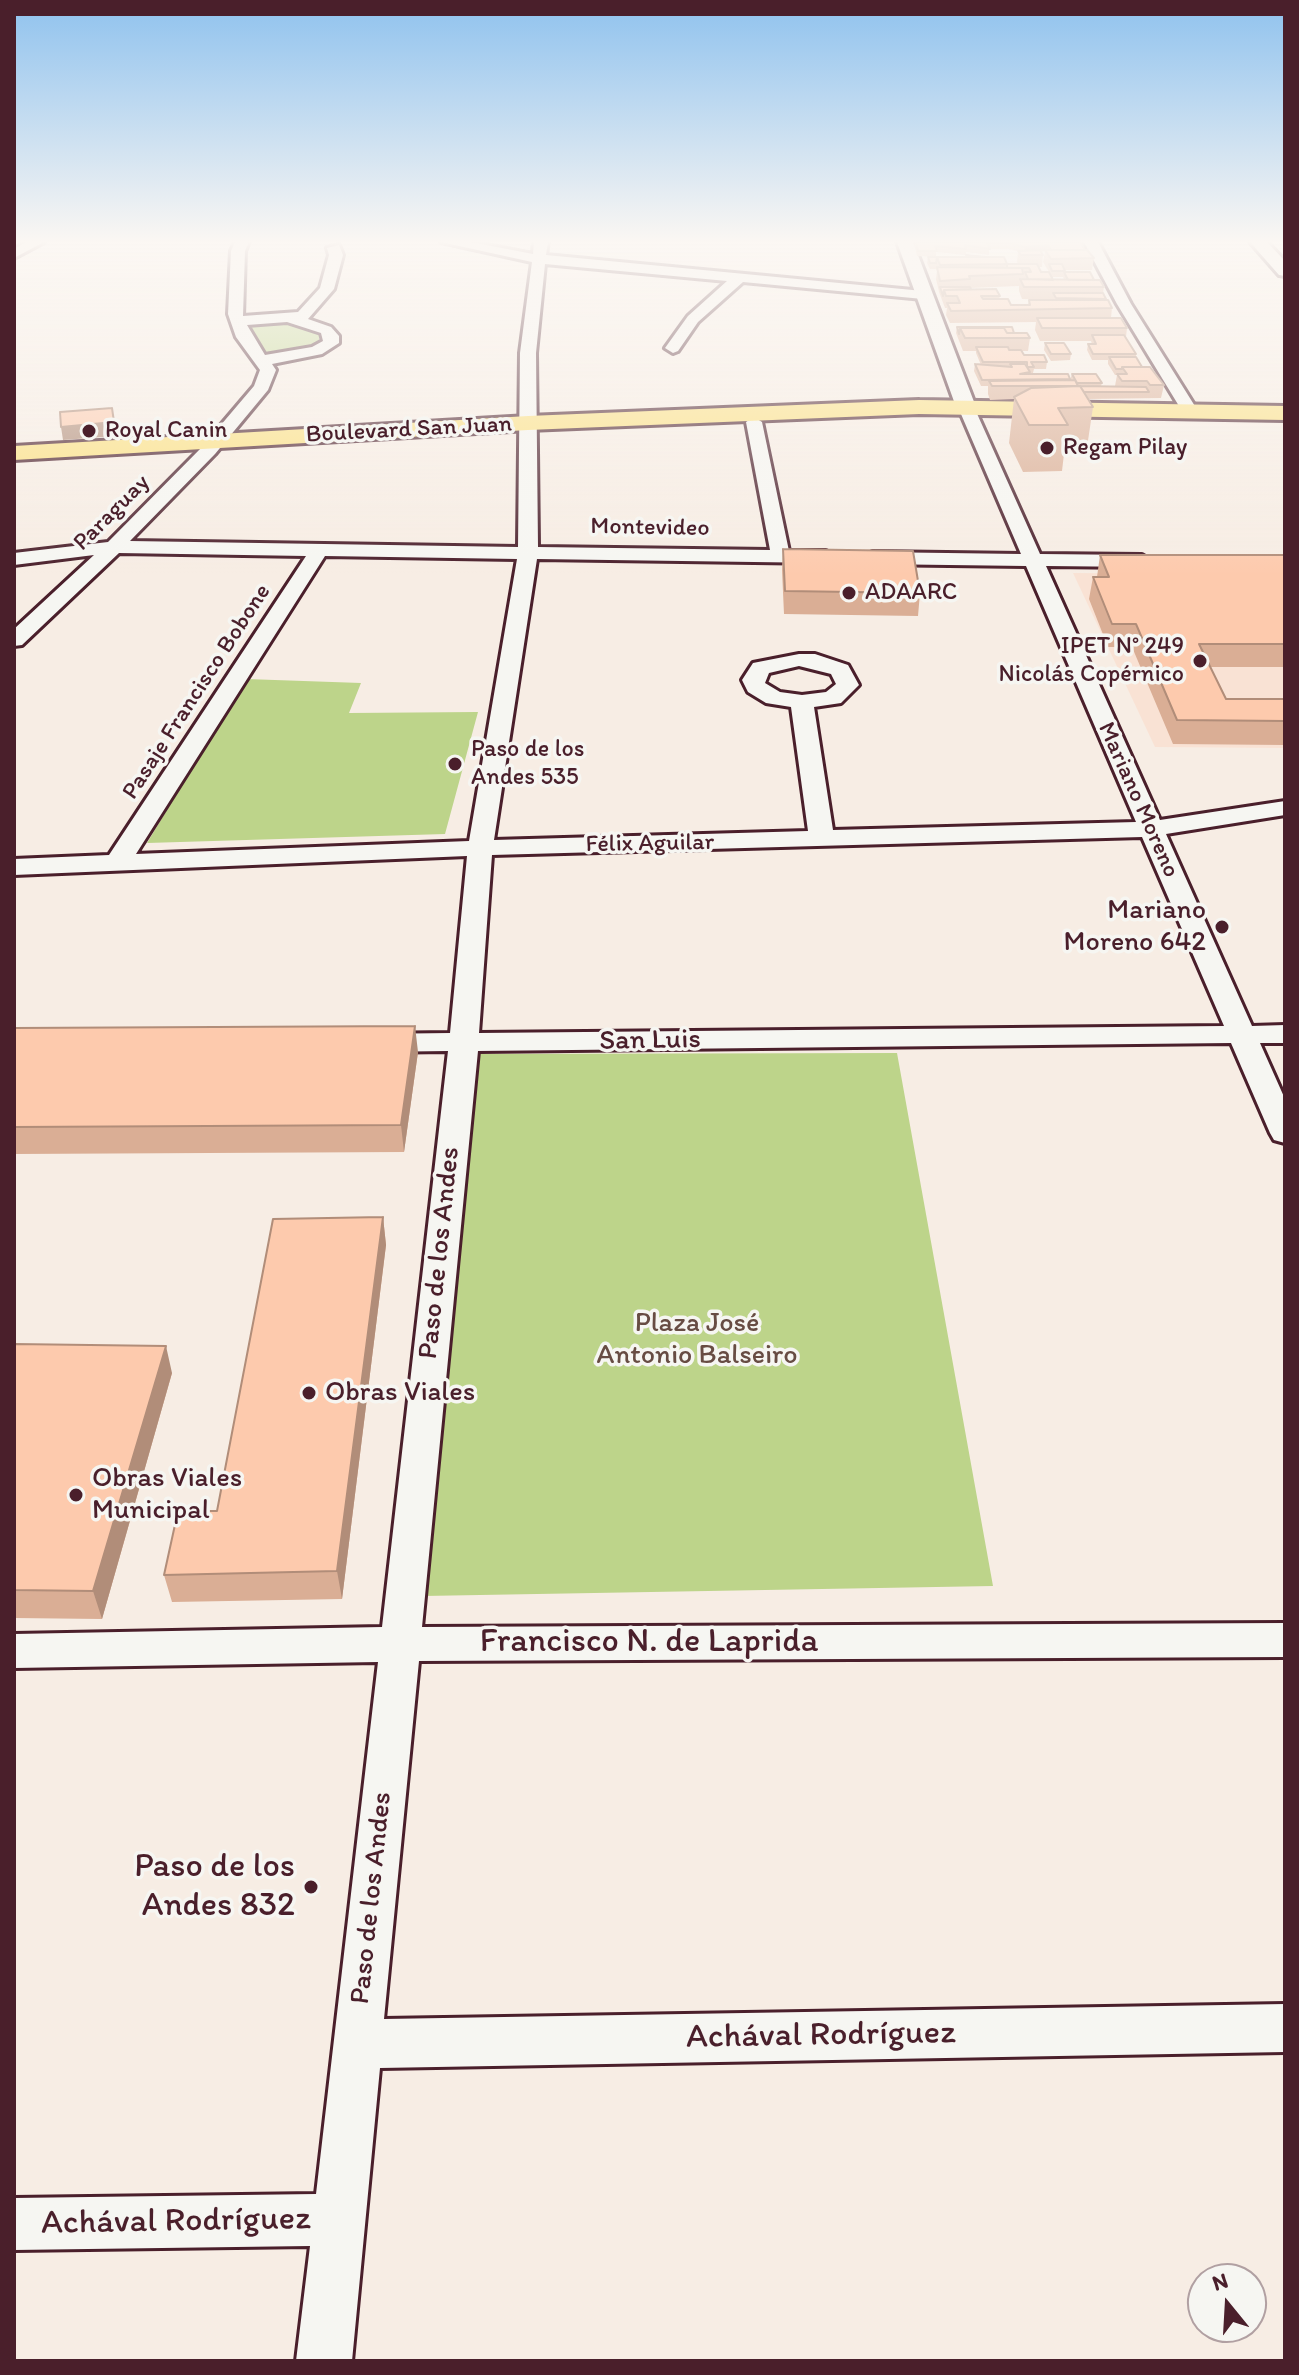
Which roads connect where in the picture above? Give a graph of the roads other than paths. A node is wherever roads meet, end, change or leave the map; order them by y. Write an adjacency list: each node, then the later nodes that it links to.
1 (255, 353): 6 (street)
2 (306, 353): 6 (street)
3 (528, 353): 12 (street, Paso de los Andes)
4 (946, 353): 9 (street, Mariano Moreno)
5 (1154, 353): 7 (street)
6 (261, 361): 13 (street, Paraguay)
7 (1190, 411): 8 (main road, Boulevard San Juan); 9 (main road, Boulevard San Juan)
8 (1285, 413)
9 (971, 418): 10 (main road); 11 (main road, Boulevard San Juan); 12 (main road, Boulevard San Juan); 21 (street, Mariano Moreno)
10 (1285, 421)
11 (754, 422): 12 (main road, Boulevard San Juan); 19 (street)
12 (528, 428): 13 (main road, Boulevard San Juan); 18 (street, Paso de los Andes)
13 (212, 446): 14 (main road, Boulevard San Juan); 15 (main road, Boulevard San Juan); 16 (street, Paraguay)
14 (14, 453)
15 (14, 461)
16 (114, 547): 17 (street, Montevideo); 20 (street, Montevideo); 23 (street, Paraguay)
17 (319, 550): 18 (street, Montevideo); 29 (street, Pasaje Francisco Bobone)
18 (528, 552): 19 (street, Montevideo); 28 (street, Paso de los Andes)
19 (781, 557): 21 (street, Montevideo)
20 (14, 559)
21 (1034, 560): 22 (street, Montevideo); 26 (street, Mariano Moreno)
22 (1160, 561)
23 (14, 640)
24 (802, 702): 27 (street)
25 (1285, 808): 26 (street, Félix Aguilar)
26 (1150, 829): 27 (street, Félix Aguilar); 31 (street, Mariano Moreno)
27 (822, 840): 28 (street, Félix Aguilar)
28 (480, 848): 29 (street, Félix Aguilar); 34 (street, Paso de los Andes)
29 (118, 862): 30 (street, Félix Aguilar)
30 (14, 867)
31 (1243, 1034): 32 (street, San Luis); 34 (street, San Luis); 35 (street, Mariano Moreno)
32 (1285, 1034)
33 (340, 1043): 34 (street, San Luis)
34 (464, 1043): 37 (street, Paso de los Andes)
35 (1285, 1133)
36 (1285, 1640): 37 (street, Francisco N. de Laprida)
37 (398, 1644): 38 (street, Francisco N. de Laprida); 40 (street, Paso de los Andes)
38 (14, 1651)
39 (1285, 2028): 40 (street, Achával Rodríguez)
40 (358, 2044): 41 (street, Paso de los Andes)
41 (338, 2220): 42 (street, Achával Rodríguez); 43 (street, Paso de los Andes)
42 (14, 2224)
43 (324, 2361)

